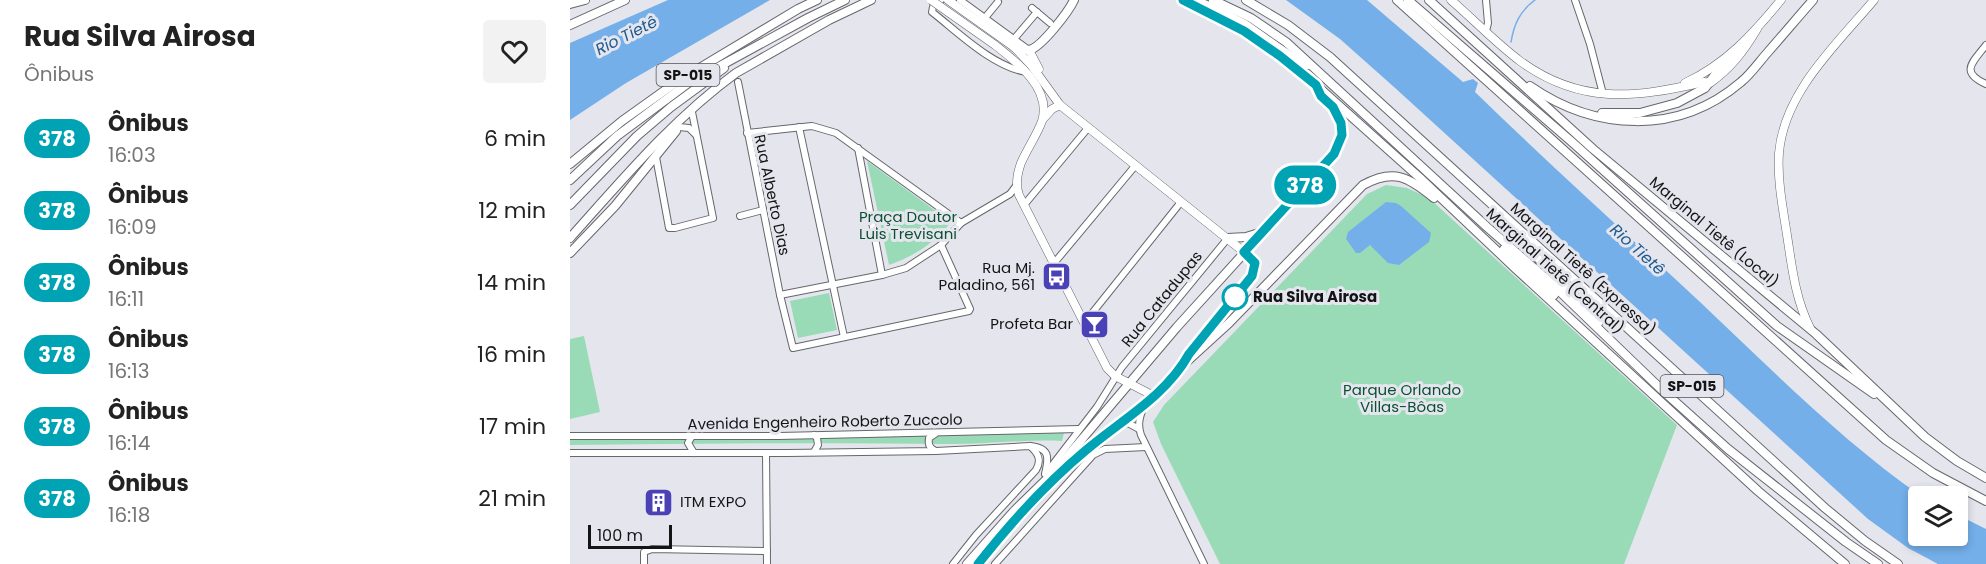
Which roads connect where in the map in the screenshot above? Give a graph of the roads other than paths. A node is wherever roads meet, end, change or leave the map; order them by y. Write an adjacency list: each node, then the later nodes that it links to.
1 (585, 0): 25 (highway)
2 (625, 0): 29 (highway)
3 (817, 0): 61 (highway, SP-015)
4 (845, 0): 38 (highway, SP-015)
5 (871, 0): 51 (highway)
6 (931, 0): 40 (main road, bridge)
7 (941, 0): 40 (street)
8 (948, 0): 33 (main road)
9 (960, 0): 27 (street)
10 (1074, 0): 35 (highway)
11 (1183, 0): 46 (highway)
12 (1194, 0): 39 (highway)
13 (1213, 0): 39 (highway, Marginal Tietê (Central))
14 (1246, 0): 68 (highway, Marginal Tietê (Expressa) / SP-015)
15 (1397, 0): 32 (highway)
16 (1408, 0): 26 (highway)
17 (1429, 0): 36 (highway, Marginal Tietê (Local))
18 (1451, 0): 31 (main road)
19 (1486, 0): 31 (street)
20 (1575, 0): 48 (street)
21 (1781, 0): 30 (main road)
22 (1813, 0): 50 (highway)
23 (1874, 0): 87 (main road)
24 (998, 2): 27 (street)
25 (570, 4)
26 (1424, 13): 32 (highway); 58 (highway)
27 (984, 19): 33 (street)
28 (1050, 23): 33 (street)
29 (570, 25)
30 (1757, 29): 37 (main road); 44 (main road)
31 (1486, 31): 48 (main road)
32 (1446, 43): 115 (highway)
33 (1014, 44): 35 (highway); 42 (main road)
34 (1986, 45): 45 (street)
35 (1029, 50): 42 (main road)
36 (1488, 54): 41 (highway, Marginal Tietê (Local)); 58 (highway)
37 (1730, 55): 44 (highway); 47 (main road)
38 (732, 59): 65 (highway); 69 (highway, SP-015)
39 (1315, 68): 75 (highway, Marginal Tietê (Central))
40 (1027, 72): 52 (main road)
41 (1512, 74): 50 (highway); 87 (highway, Marginal Tietê (Local))
42 (1041, 79): 49 (main road)
43 (738, 82): 56 (street, Rua Alberto Dias)
44 (1707, 84): 47 (main road); 50 (highway)
45 (1986, 84)
46 (1316, 85): 73 (highway); 76 (highway)
47 (1672, 88): 48 (main road)
48 (1603, 94)
49 (1060, 105): 52 (main road); 55 (main road)
50 (1559, 105)
51 (694, 108): 53 (highway); 57 (street); 77 (highway)
52 (1042, 120): 66 (main road)
53 (680, 127): 57 (street); 60 (highway)
54 (799, 127): 56 (street); 59 (street); 84 (street)
55 (1088, 128): 62 (main road); 70 (street)
56 (747, 133): 71 (street, Rua Alberto Dias)
57 (696, 135): 64 (street)
58 (1572, 142): 96 (highway)
59 (858, 148): 74 (street); 83 (street)
60 (656, 156): 63 (highway); 64 (street)
61 (570, 164)
62 (1135, 166): 67 (main road); 82 (street)
63 (641, 174): 64 (street); 81 (highway)
64 (659, 177)
65 (570, 180)
66 (1014, 194): 70 (main road); 74 (street)
67 (1181, 202): 78 (main road); 86 (street)
68 (1490, 203): 88 (highway); 126 (highway, Marginal Tietê (Expressa) / SP-015)
69 (570, 205)
70 (1024, 205): 82 (main road)
71 (763, 210): 72 (street); 85 (street, Rua Alberto Dias)
72 (740, 216)
73 (1461, 217): 90 (highway); 91 (highway)
74 (961, 223): 79 (street)
75 (1487, 227): 88 (highway, Marginal Tietê (Central)); 90 (highway)
76 (1262, 232): 78 (highway); 80 (highway)
77 (570, 238)
78 (1228, 238): 80 (main road); 92 (street, Rua Catadupas)
79 (941, 245): 83 (street); 89 (street)
80 (1244, 252): 91 (highway); 93 (highway)
81 (570, 253)
82 (1054, 262): 86 (main road)
83 (882, 275): 84 (street)
84 (832, 285): 85 (street); 89 (street)
85 (780, 295): 89 (street, Rua Alberto Dias)
86 (1085, 322): 92 (main road)
87 (1810, 328): 96 (highway, Marginal Tietê (Local))
88 (1605, 333): 125 (highway, Marginal Tietê (Central))
89 (844, 337)
90 (1596, 340): 124 (highway)
91 (1183, 365): 94 (highway)
92 (1115, 376): 93 (main road); 98 (street, Rua Catadupas)
93 (1130, 383): 94 (main road); 114 (highway)
94 (1154, 396): 95 (highway)
95 (1145, 404): 97 (highway); 99 (street)
96 (1892, 406): 113 (highway, Marginal Tietê (Local))
97 (1119, 424): 99 (street); 114 (highway)
98 (1079, 429): 100 (street, Avenida Engenheiro Roberto Zuccolo); 112 (street, Rua Catadupas)
99 (1140, 432): 105 (street); 106 (street)
100 (936, 434): 101 (street, Avenida Engenheiro Roberto Zuccolo); 107 (street)
101 (814, 435): 103 (street, Avenida Engenheiro Roberto Zuccolo); 108 (street)
102 (570, 436): 103 (street, Avenida Engenheiro Roberto Zuccolo)
103 (692, 436): 110 (street)
104 (1030, 446): 107 (street, Avenida Engenheiro Roberto Zuccolo); 112 (street); 119 (street)
105 (1132, 447): 106 (street); 122 (street)
106 (1146, 447): 123 (street)
107 (936, 451): 108 (street, Avenida Engenheiro Roberto Zuccolo)
108 (814, 452): 111 (street, Avenida Engenheiro Roberto Zuccolo)
109 (570, 453): 110 (street, Avenida Engenheiro Roberto Zuccolo)
110 (694, 453): 111 (street, Avenida Engenheiro Roberto Zuccolo)
111 (766, 453): 116 (street)
112 (1045, 474): 114 (street, Rua Catadupas)
113 (1986, 478)
114 (1035, 493): 120 (highway); 121 (highway)
115 (1986, 501)
116 (767, 551): 117 (street); 118 (street)
117 (644, 564)
118 (767, 564)
119 (953, 564)
120 (967, 564)
121 (978, 564)
122 (995, 564)
123 (1204, 564)
124 (1845, 564)
125 (1878, 564)
126 (1898, 564)

